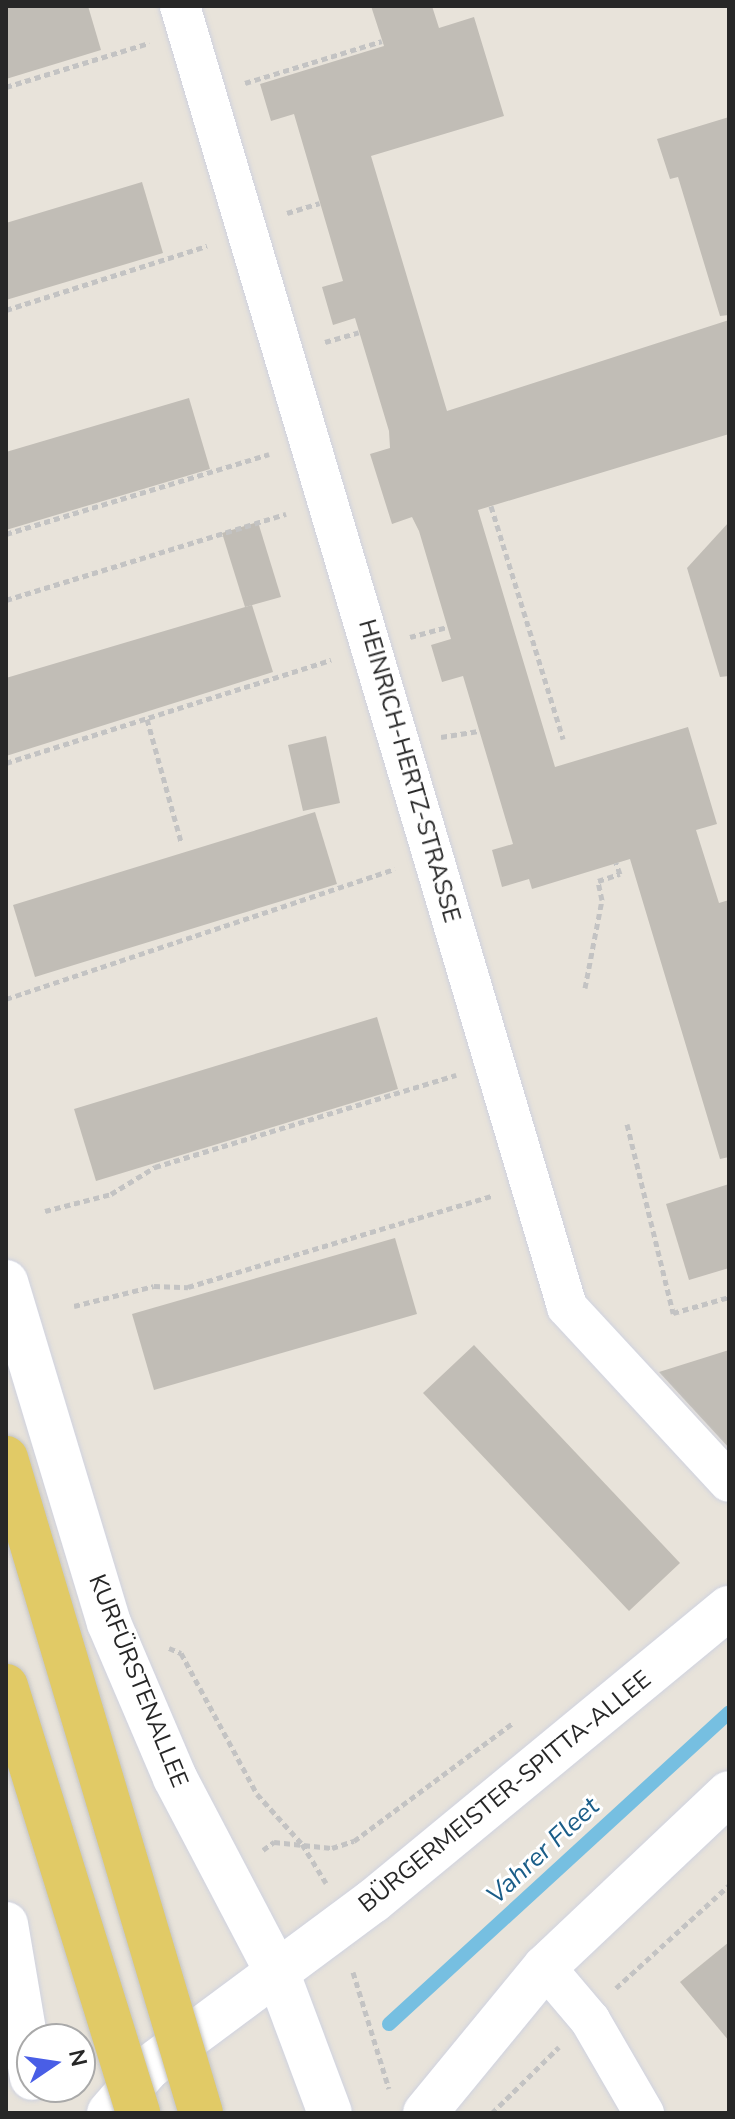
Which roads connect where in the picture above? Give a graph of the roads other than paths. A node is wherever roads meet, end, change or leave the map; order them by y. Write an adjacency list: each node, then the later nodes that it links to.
1 (184, 19): 4 (street, HEINRICH-HERTZ-STRASSE)
2 (6, 1282): 10 (main road, KURFÜRSTENALLEE)
3 (6, 1458): 15 (main road, bridge)
4 (729, 1482)
5 (729, 1608): 10 (main road, BÜRGERMEISTER-SPITTA-ALLEE)
6 (6, 1686): 14 (main road, bridge)
7 (729, 1793): 9 (main road)
8 (6, 1924): 11 (main road)
9 (545, 1967): 12 (main road); 17 (street)
10 (278, 1974): 13 (main road, BÜRGERMEISTER-SPITTA-ALLEE); 16 (main road, KURFÜRSTENALLEE)
11 (23, 2023)
12 (409, 2106)
13 (109, 2113)
14 (138, 2113)
15 (201, 2113)
16 (330, 2113)
17 (644, 2113)

